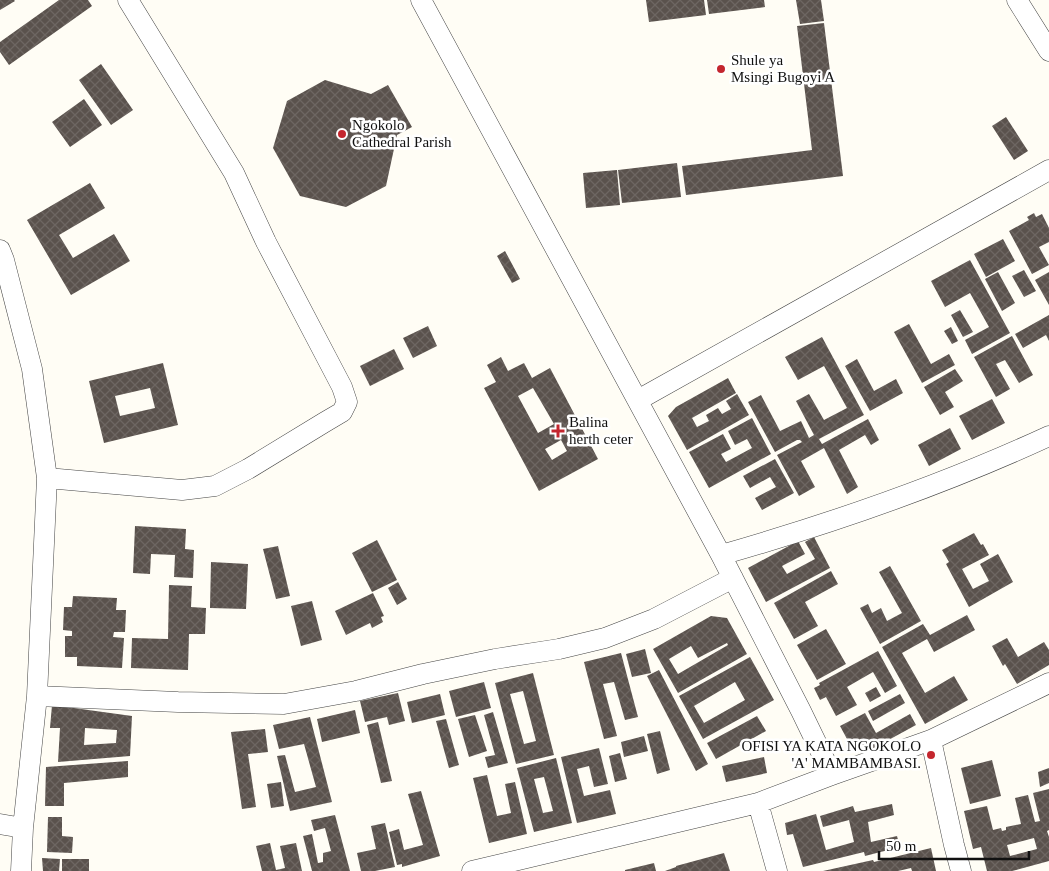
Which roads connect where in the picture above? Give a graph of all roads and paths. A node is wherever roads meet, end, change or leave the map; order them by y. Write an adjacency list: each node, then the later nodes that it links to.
1 (128, 0): 9 (street)
2 (421, 0): 7 (street)
3 (1018, 0): 4 (street)
4 (1049, 51)
5 (1049, 170): 7 (street)
6 (0, 250): 9 (street)
7 (638, 400): 10 (street)
8 (1049, 436): 10 (street)
9 (47, 478): 13 (street)
10 (722, 555): 11 (street)
11 (733, 578): 13 (street); 15 (street)
12 (1049, 682): 14 (street)
13 (37, 696): 18 (street)
14 (931, 740): 15 (street); 22 (street)
15 (832, 775): 16 (street)
16 (758, 803): 20 (street); 21 (street)
17 (0, 824): 18 (street)
18 (23, 828): 19 (street)
19 (21, 871)
20 (472, 871)
21 (777, 871)
22 (961, 871)

